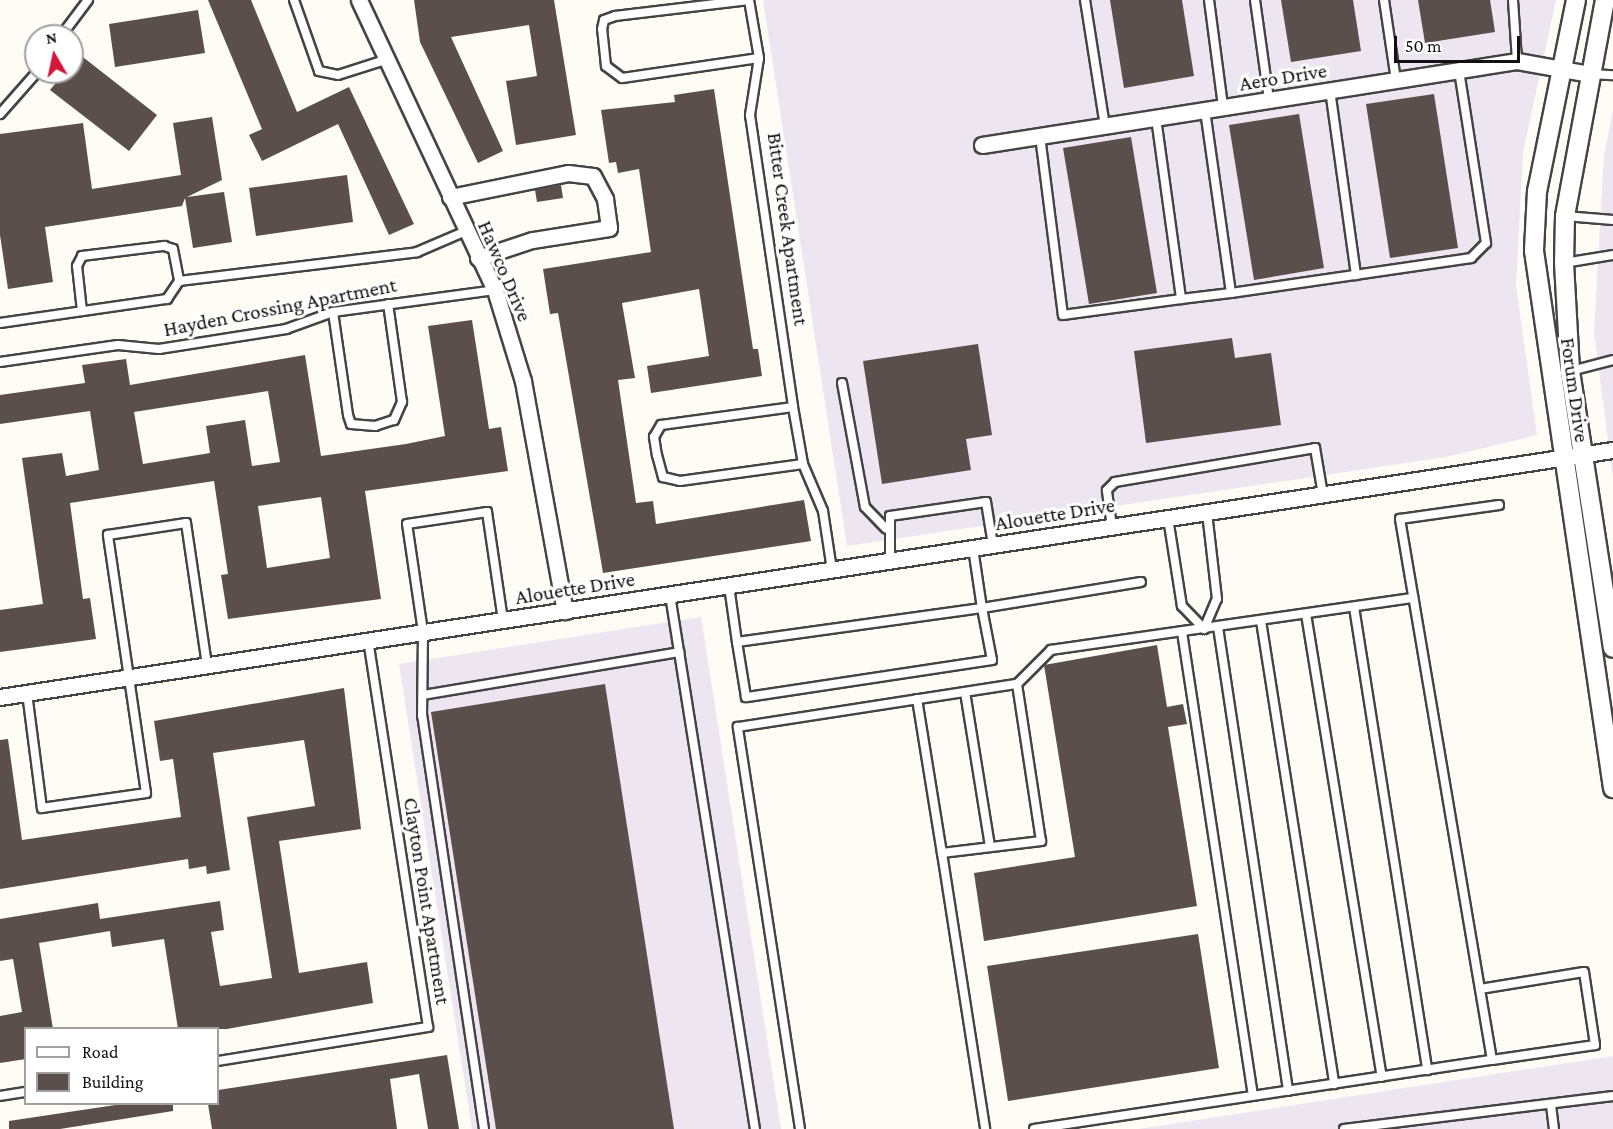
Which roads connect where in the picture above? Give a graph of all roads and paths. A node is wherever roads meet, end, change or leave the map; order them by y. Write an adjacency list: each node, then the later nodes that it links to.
1 (88, 0): 11 (lane)
2 (294, 0): 13 (lane)
3 (359, 0): 13 (street, Hawco Drive)
4 (1085, 0): 27 (lane)
5 (1209, 0): 23 (lane)
6 (1255, 0): 22 (lane)
7 (1384, 0): 19 (lane)
8 (1513, 0): 14 (lane)
9 (1576, 0): 15 (street, Forum Drive)
10 (1605, 0): 17 (street, Forum Drive)
11 (70, 24)
12 (759, 58): 12 (lane, Bitter Creek Apartment); 50 (lane, Bitter Creek Apartment)
13 (386, 60): 30 (street, Hawco Drive)
14 (1517, 61): 15 (street, Aero Drive); 16 (street, Aero Drive)
15 (1564, 66): 17 (street, Aero Drive); 53 (street, Forum Drive)
16 (1459, 70): 19 (street, Aero Drive); 37 (lane)
17 (1589, 74): 18 (lane); 31 (street, Forum Drive)
18 (1613, 75)
19 (1396, 80): 21 (street, Aero Drive)
20 (26, 84): 25 (lane)
21 (1330, 90): 22 (street, Aero Drive); 37 (lane)
22 (1269, 99): 23 (street, Aero Drive)
23 (1223, 107): 24 (street, Aero Drive)
24 (1205, 110): 26 (street, Aero Drive); 40 (lane)
25 (0, 114)
26 (1156, 118): 27 (street, Aero Drive); 41 (lane)
27 (1105, 126): 28 (street, Aero Drive)
28 (1040, 136): 29 (street, Aero Drive); 41 (lane)
29 (982, 145)
30 (450, 197): 33 (street, Hawco Drive); 35 (street)
31 (1565, 216): 32 (lane); 36 (street, Forum Drive)
32 (1613, 220)
33 (466, 231): 35 (street, Hawco Drive); 38 (lane)
34 (1613, 255): 36 (lane)
35 (478, 258): 39 (street, Hawco Drive)
36 (1564, 263): 48 (street, Forum Drive)
37 (1356, 275): 40 (lane)
38 (179, 281): 43 (lane); 43 (lane)
39 (495, 290): 42 (lane, Hayden Crossing Apartment); 71 (street, Hawco Drive)
40 (1232, 293): 41 (lane)
41 (1181, 299)
42 (388, 304): 44 (lane, Hayden Crossing Apartment); 44 (lane)
43 (82, 311): 45 (lane)
44 (333, 312): 47 (lane, Hayden Crossing Apartment)
45 (0, 323)
46 (1613, 360): 48 (lane)
47 (0, 362)
48 (1570, 371): 52 (street, Forum Drive)
49 (842, 383): 60 (lane)
50 (793, 407): 54 (lane, Bitter Creek Apartment); 54 (lane)
51 (1613, 450): 52 (street, Alouette Drive)
52 (1583, 455): 53 (street, Alouette Drive); 81 (street, Forum Drive)
53 (1562, 458): 55 (street, Alouette Drive); 91 (street, Forum Drive)
54 (803, 464): 64 (lane, Bitter Creek Apartment)
55 (1323, 495): 57 (street, Alouette Drive); 59 (lane)
56 (1499, 505): 68 (lane)
57 (1207, 512): 58 (street, Alouette Drive); 76 (lane)
58 (1168, 518): 59 (street, Alouette Drive); 76 (lane)
59 (1112, 527): 61 (street, Alouette Drive)
60 (886, 530): 61 (lane); 63 (lane)
61 (993, 545): 62 (street, Alouette Drive)
62 (973, 548): 63 (street, Alouette Drive); 70 (lane)
63 (890, 561): 64 (street, Alouette Drive)
64 (832, 570): 66 (street, Alouette Drive)
65 (1141, 582): 70 (lane)
66 (729, 586): 67 (street, Alouette Drive); 80 (lane)
67 (670, 595): 71 (street, Alouette Drive); 82 (lane)
68 (1413, 598): 69 (lane); 94 (lane)
69 (1354, 607): 72 (lane); 97 (lane)
70 (982, 608): 80 (lane); 80 (lane)
71 (565, 611): 73 (street, Alouette Drive)
72 (1306, 614): 74 (lane); 98 (lane)
73 (503, 620): 77 (street, Alouette Drive); 77 (lane, Alouette Drive)
74 (1261, 621): 75 (lane); 99 (lane)
75 (1218, 627): 76 (lane); 100 (lane)
76 (1204, 629): 78 (lane)
77 (423, 632): 79 (street, Alouette Drive); 88 (lane)
78 (1182, 632): 85 (lane); 103 (lane)
79 (368, 641): 83 (street, Alouette Drive); 96 (lane, Clayton Point Apartment)
80 (737, 642)
81 (1613, 648)
82 (679, 651): 88 (lane); 107 (lane)
83 (207, 666): 84 (street, Alouette Drive); 84 (lane)
84 (130, 677): 87 (street, Alouette Drive); 87 (lane)
85 (1017, 684): 86 (lane); 92 (lane)
86 (965, 692): 90 (lane); 92 (lane)
87 (27, 693): 89 (street, Alouette Drive)
88 (423, 694): 106 (lane)
89 (0, 697)
90 (917, 699): 93 (lane); 108 (lane)
91 (1613, 788)
92 (990, 847): 93 (lane)
93 (942, 854): 109 (lane)
94 (1480, 989): 95 (lane); 95 (lane)
95 (1492, 1060): 97 (lane)
96 (219, 1061)
97 (1427, 1070): 98 (lane)
98 (1382, 1077): 99 (lane)
99 (1334, 1084): 100 (lane)
100 (1288, 1091): 103 (lane)
101 (24, 1092): 102 (lane)
102 (0, 1096)
103 (1253, 1096): 110 (lane)
104 (1613, 1096): 105 (lane)
105 (1551, 1106): 111 (lane); 112 (lane)
106 (484, 1129)
107 (755, 1129)
108 (800, 1129)
109 (985, 1129)
110 (1034, 1129)
111 (1344, 1129)
112 (1554, 1129)

